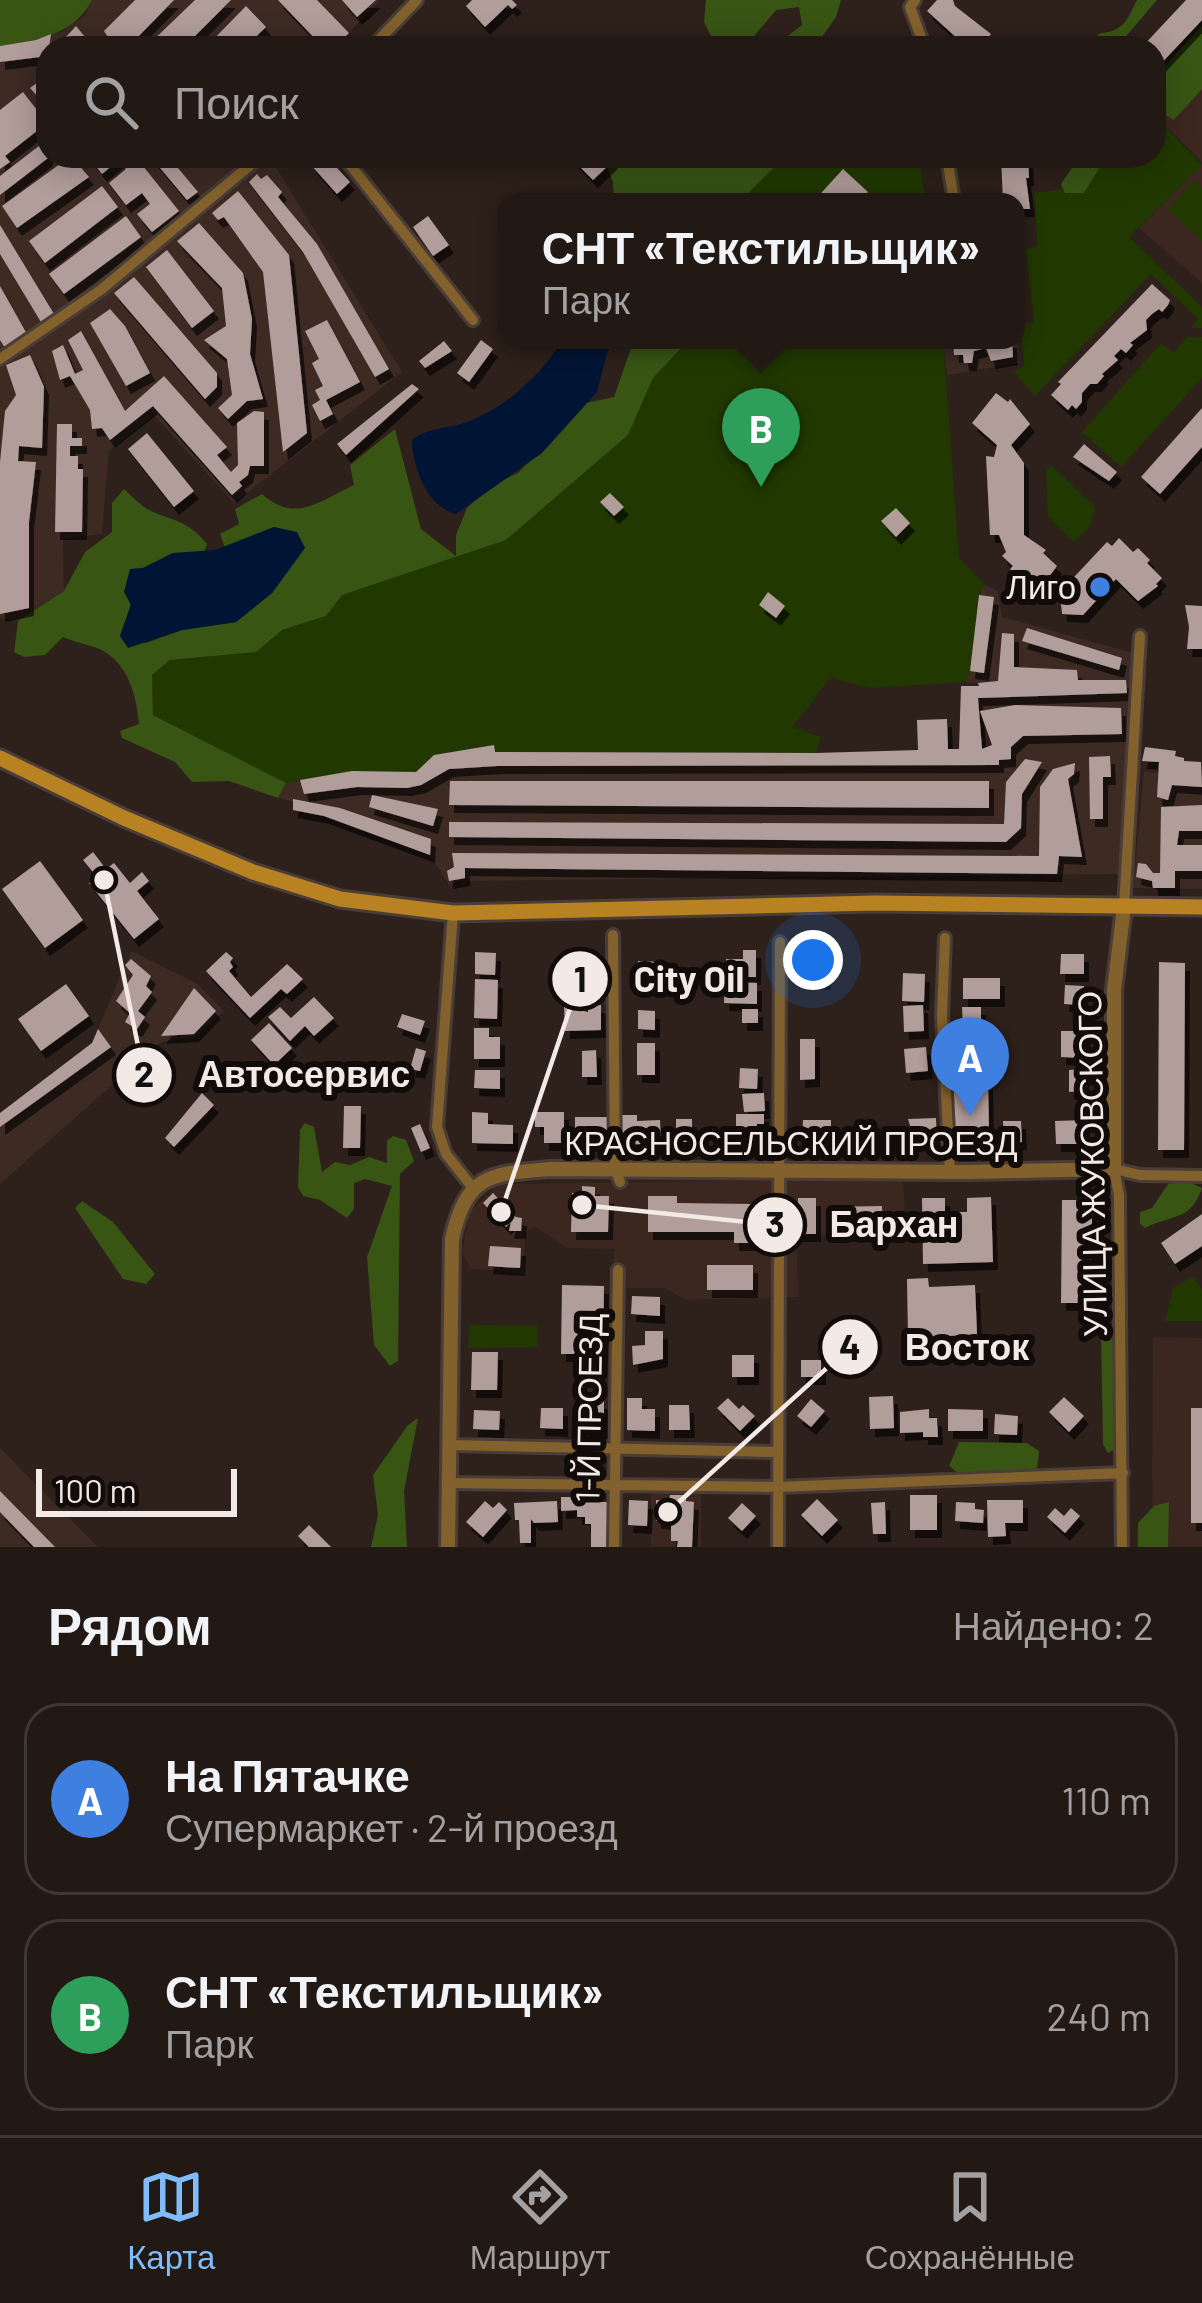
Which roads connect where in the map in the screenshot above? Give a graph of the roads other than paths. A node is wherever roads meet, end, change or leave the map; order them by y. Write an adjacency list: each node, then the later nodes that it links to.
1 (417, 0): 3 (street)
2 (915, 0): 4 (street)
3 (382, 36)
4 (921, 36)
5 (247, 168): 8 (street)
6 (353, 168): 7 (street)
7 (473, 320)
8 (0, 359)
9 (1140, 636): 11 (street, УЛИЦА ЖУКОВСКОГО)
10 (0, 758): 13 (main road)
11 (1124, 907): 12 (main road); 13 (main road); 18 (street, УЛИЦА ЖУКОВСКОГО)
12 (1202, 907)
13 (452, 913): 22 (street)
14 (613, 934): 20 (street)
15 (945, 938): 19 (street)
16 (780, 942): 17 (street)
17 (780, 1169): 19 (street, КРАСНОСЕЛЬСКИЙ ПРОЕЗД); 20 (street, КРАСНОСЕЛЬСКИЙ ПРОЕЗД); 26 (street)
18 (1114, 1169): 19 (street, КРАСНОСЕЛЬСКИЙ ПРОЕЗД); 21 (street); 27 (street, УЛИЦА ЖУКОВСКОГО)
19 (950, 1172)
20 (617, 1176): 22 (street, КРАСНОСЕЛЬСКИЙ ПРОЕЗД)
21 (1202, 1176)
22 (473, 1188): 24 (street)
23 (618, 1270): 25 (street, 1-Й ПРОЕЗД)
24 (448, 1445): 25 (street); 28 (street)
25 (615, 1449): 26 (street); 29 (street, 1-Й ПРОЕЗД)
26 (778, 1452): 30 (street)
27 (1123, 1473): 30 (street); 34 (street, УЛИЦА ЖУКОВСКОГО)
28 (448, 1483): 29 (street); 31 (street)
29 (614, 1486): 30 (street); 32 (street, 1-Й ПРОЕЗД)
30 (778, 1487): 33 (street)
31 (448, 1547)
32 (614, 1547)
33 (778, 1547)
34 (1122, 1547)

